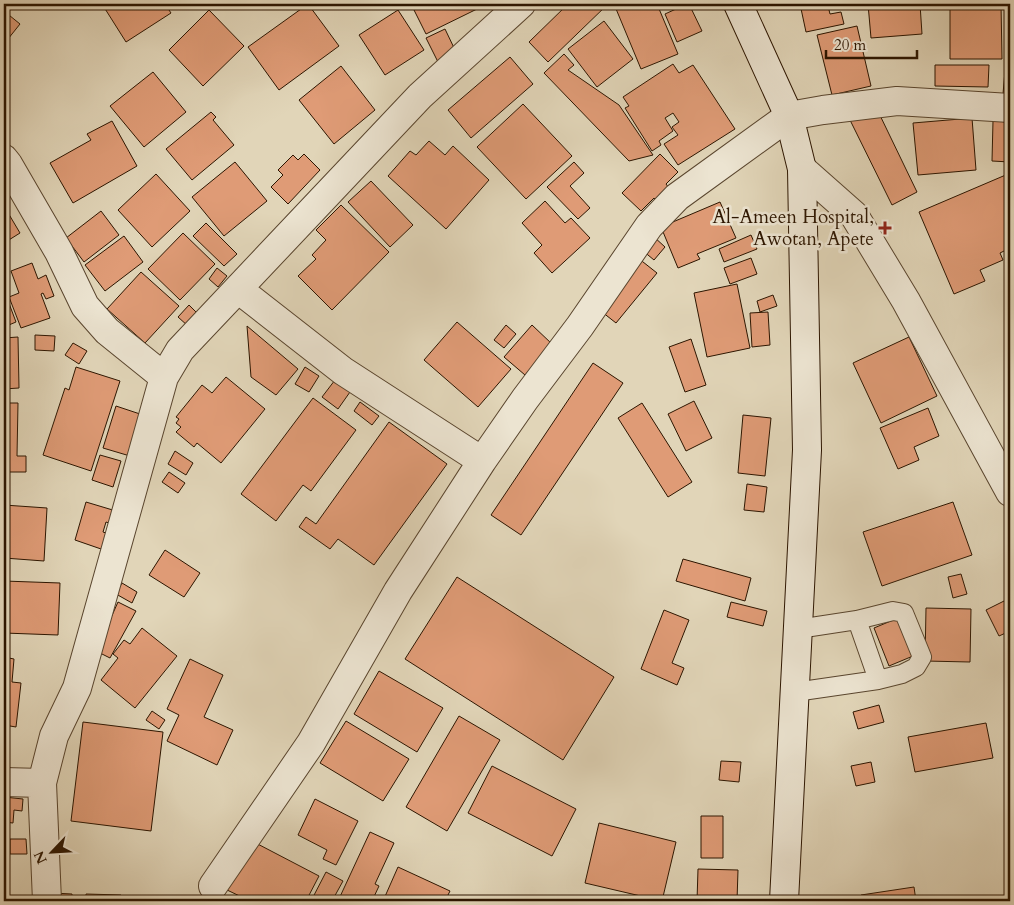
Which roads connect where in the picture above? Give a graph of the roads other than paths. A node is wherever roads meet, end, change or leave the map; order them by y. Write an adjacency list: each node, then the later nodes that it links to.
1 (522, 4): 7 (street)
2 (738, 4): 4 (street)
3 (1010, 108): 4 (street)
4 (788, 116): 6 (street); 9 (street)
5 (4, 159): 8 (street)
6 (802, 169): 10 (street); 12 (street)
7 (238, 289): 8 (street); 9 (street)
8 (164, 377): 16 (street)
9 (482, 460): 17 (street)
10 (1010, 492)
11 (857, 620): 12 (lane); 13 (lane); 13 (lane)
12 (798, 629): 14 (street)
13 (878, 680): 14 (lane)
14 (795, 692): 19 (street)
15 (4, 782): 16 (street)
16 (42, 783): 18 (street)
17 (213, 886)
18 (47, 901)
19 (784, 901)

